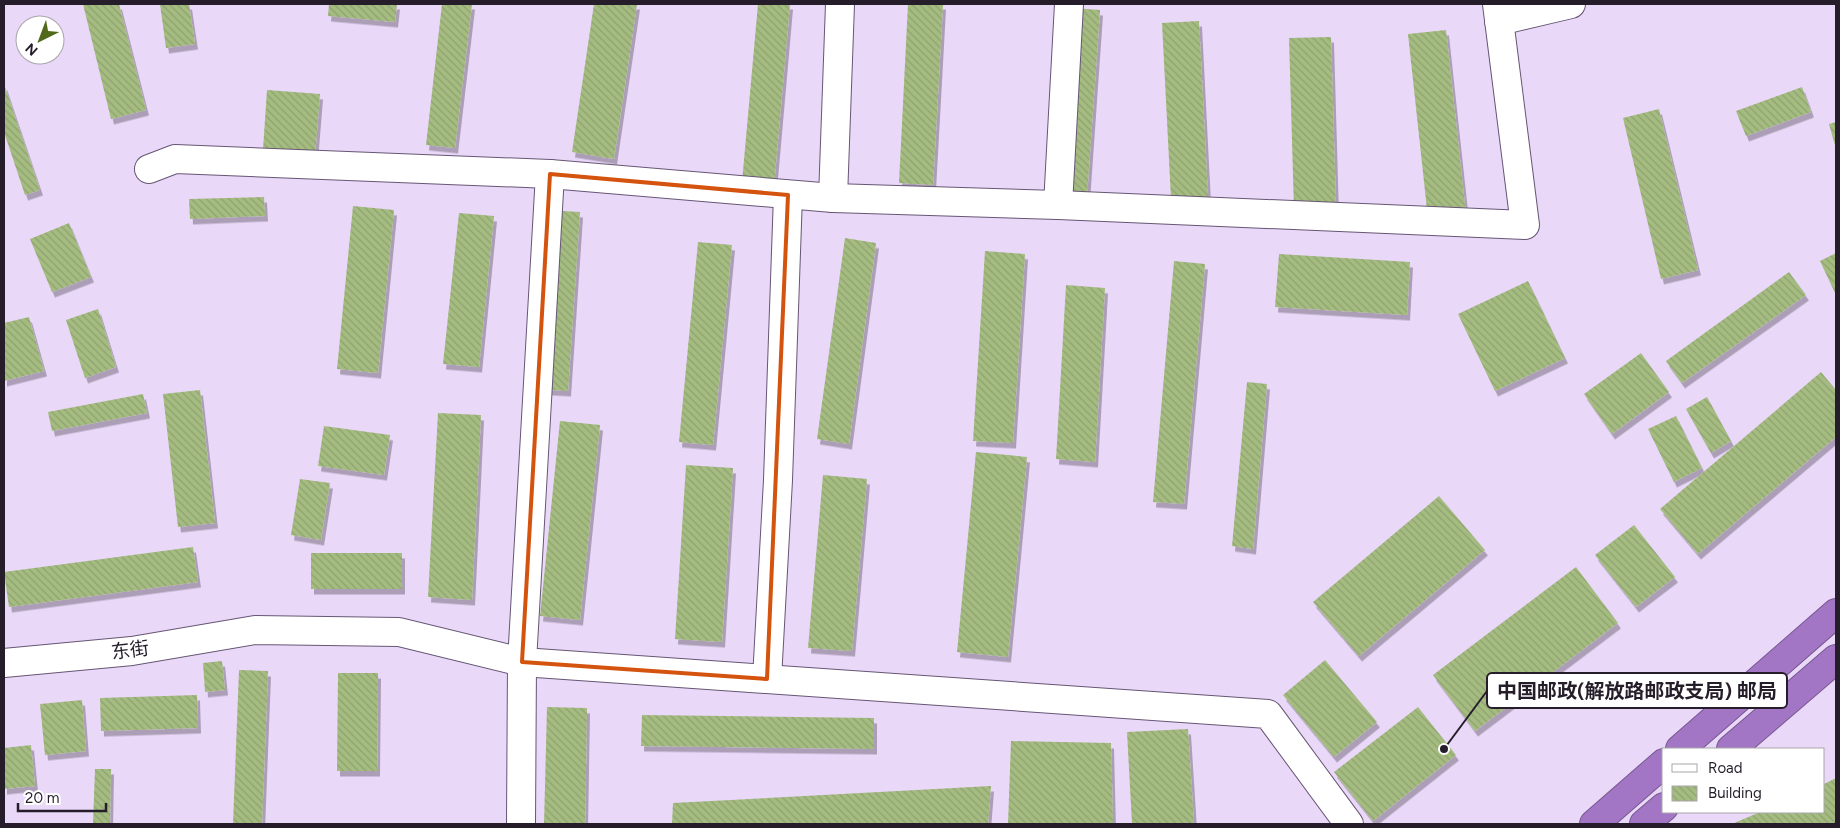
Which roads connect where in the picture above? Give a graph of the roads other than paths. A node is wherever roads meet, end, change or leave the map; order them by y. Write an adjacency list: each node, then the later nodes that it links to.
1 (840, 4): 8 (street)
2 (1069, 4): 9 (street)
3 (1571, 4): 4 (street)
4 (1498, 12): 9 (street)
5 (149, 169): 6 (street)
6 (550, 174): 7 (street); 12 (street)
7 (788, 195): 8 (street); 14 (street)
8 (833, 198): 9 (street)
9 (1058, 205)
10 (1836, 613): 15 (highway)
11 (1836, 659): 16 (highway)
12 (522, 662): 13 (street, 东街); 14 (street, 东街); 19 (street)
13 (4, 663)
14 (767, 679): 20 (street, 东街)
15 (1681, 748)
16 (1732, 748)
17 (1662, 766): 21 (highway)
18 (1662, 809): 22 (highway)
19 (521, 824)
20 (1349, 824)
21 (1594, 824)
22 (1644, 824)

